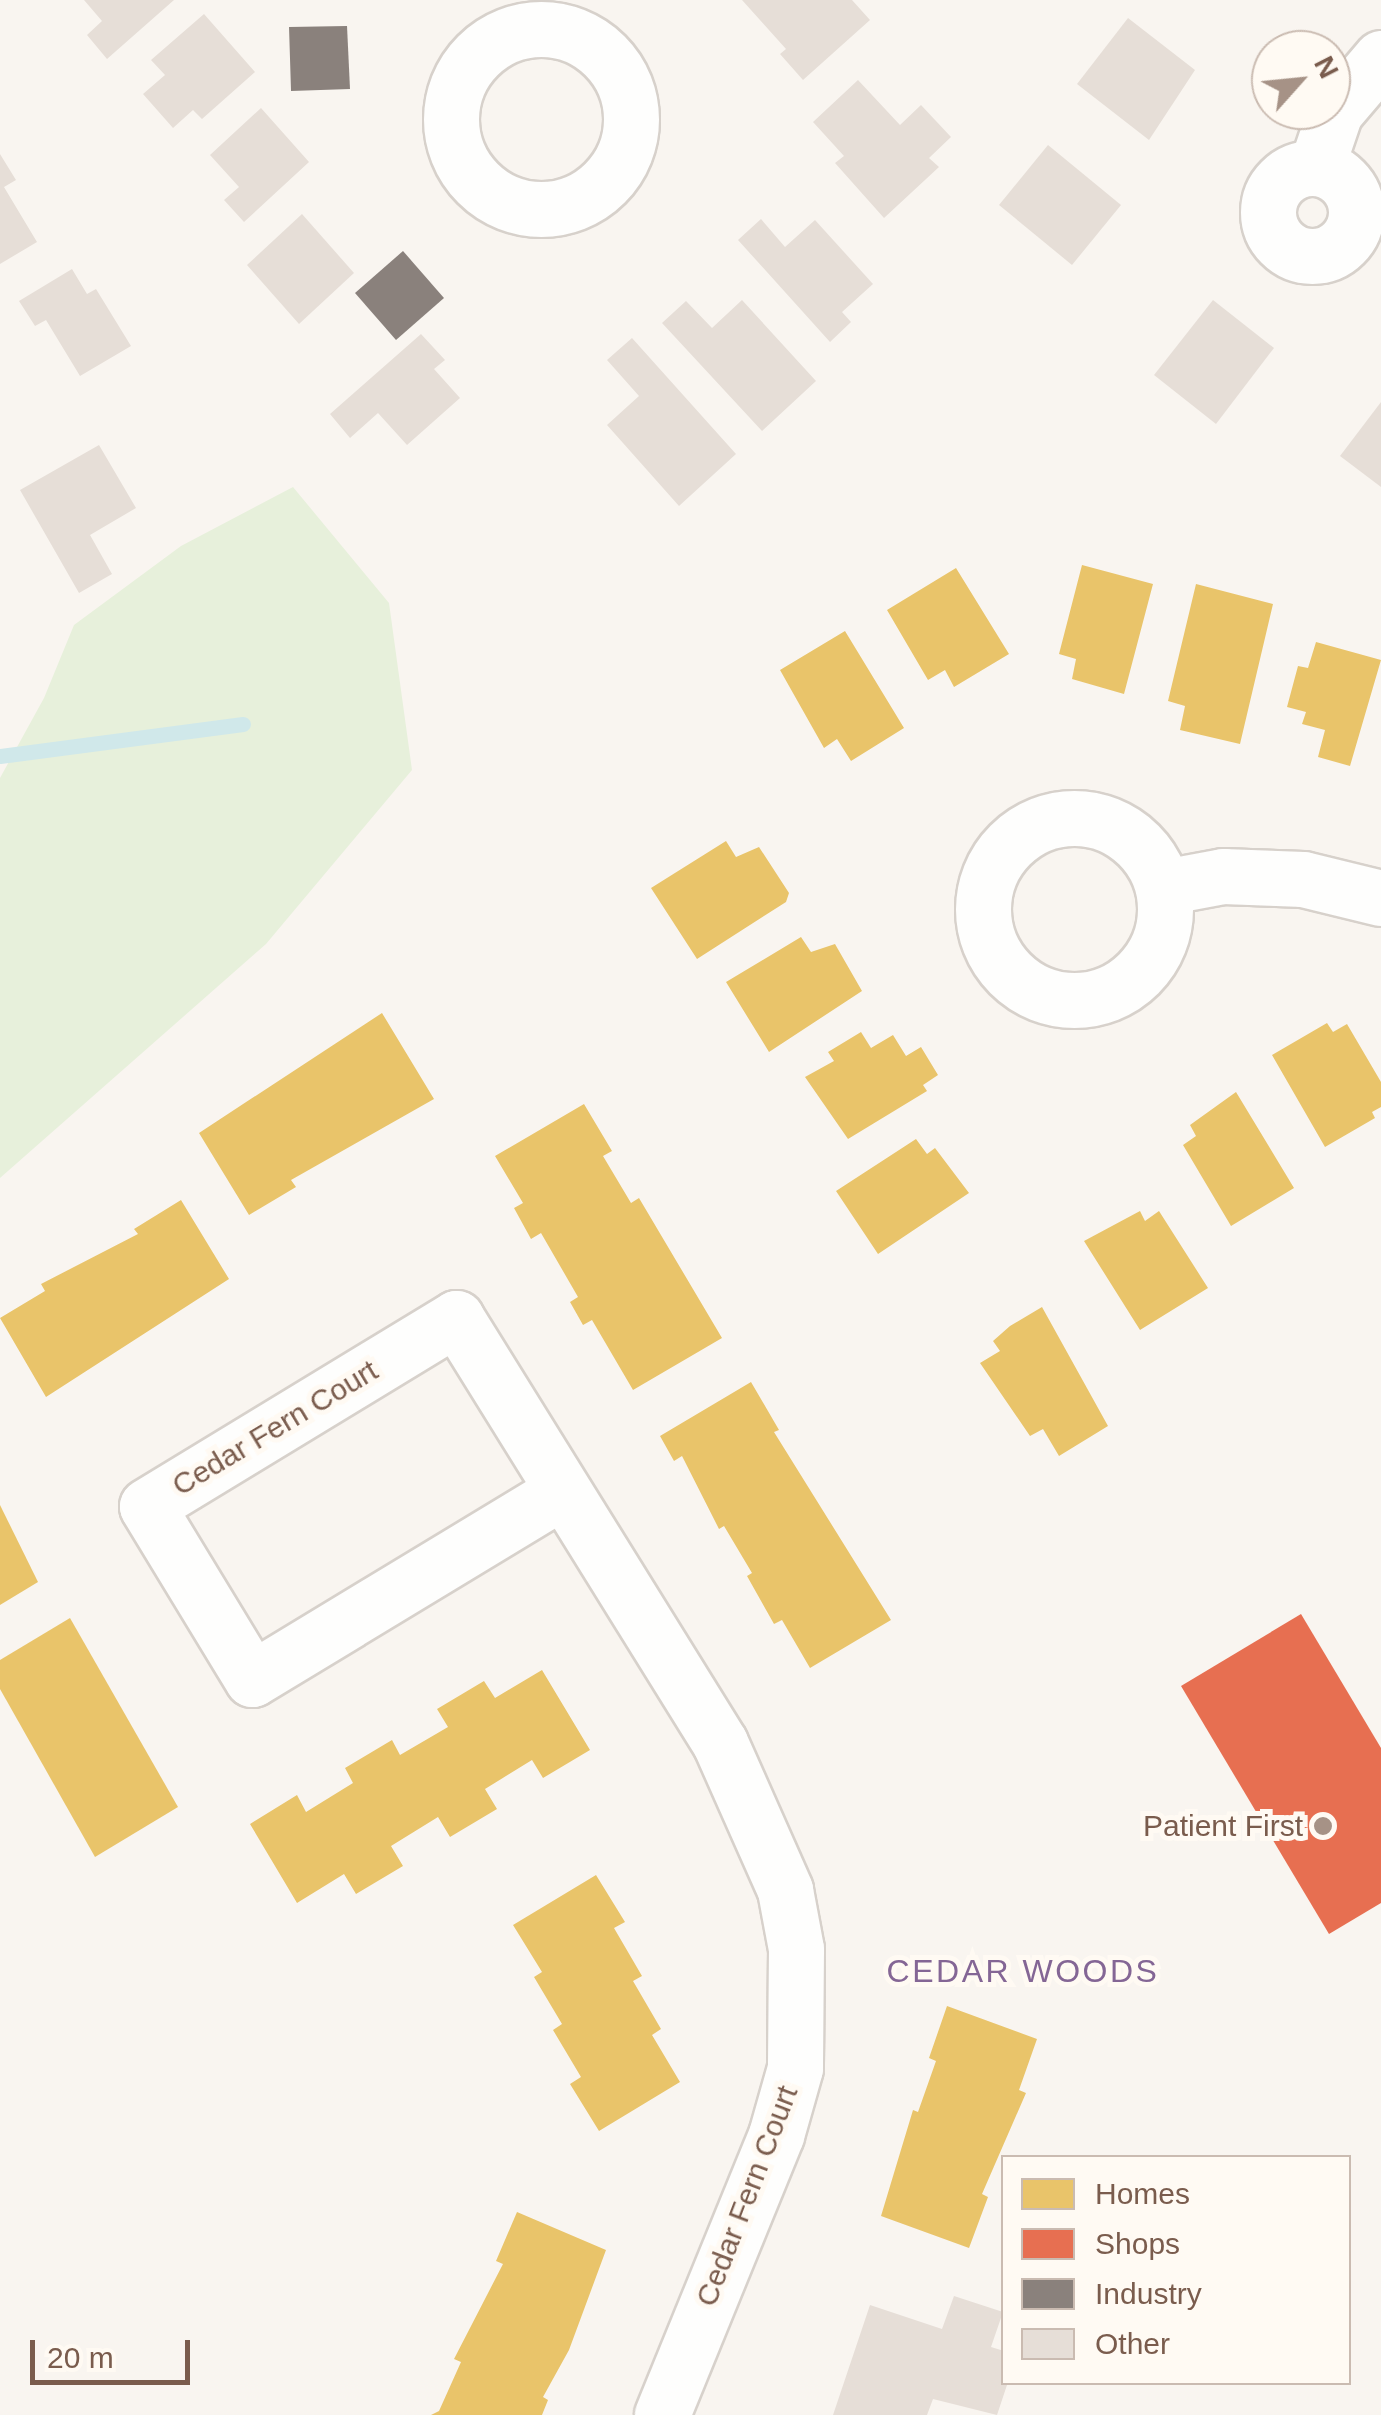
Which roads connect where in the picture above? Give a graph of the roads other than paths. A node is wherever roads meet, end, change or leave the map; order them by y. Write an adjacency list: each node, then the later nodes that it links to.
1 (1381, 58): 2 (street)
2 (1316, 168)
3 (1164, 887): 4 (street)
4 (1381, 898)
5 (561, 1492): 5 (street, Cedar Fern Court); 6 (street, Cedar Fern Court)
6 (662, 2415)

